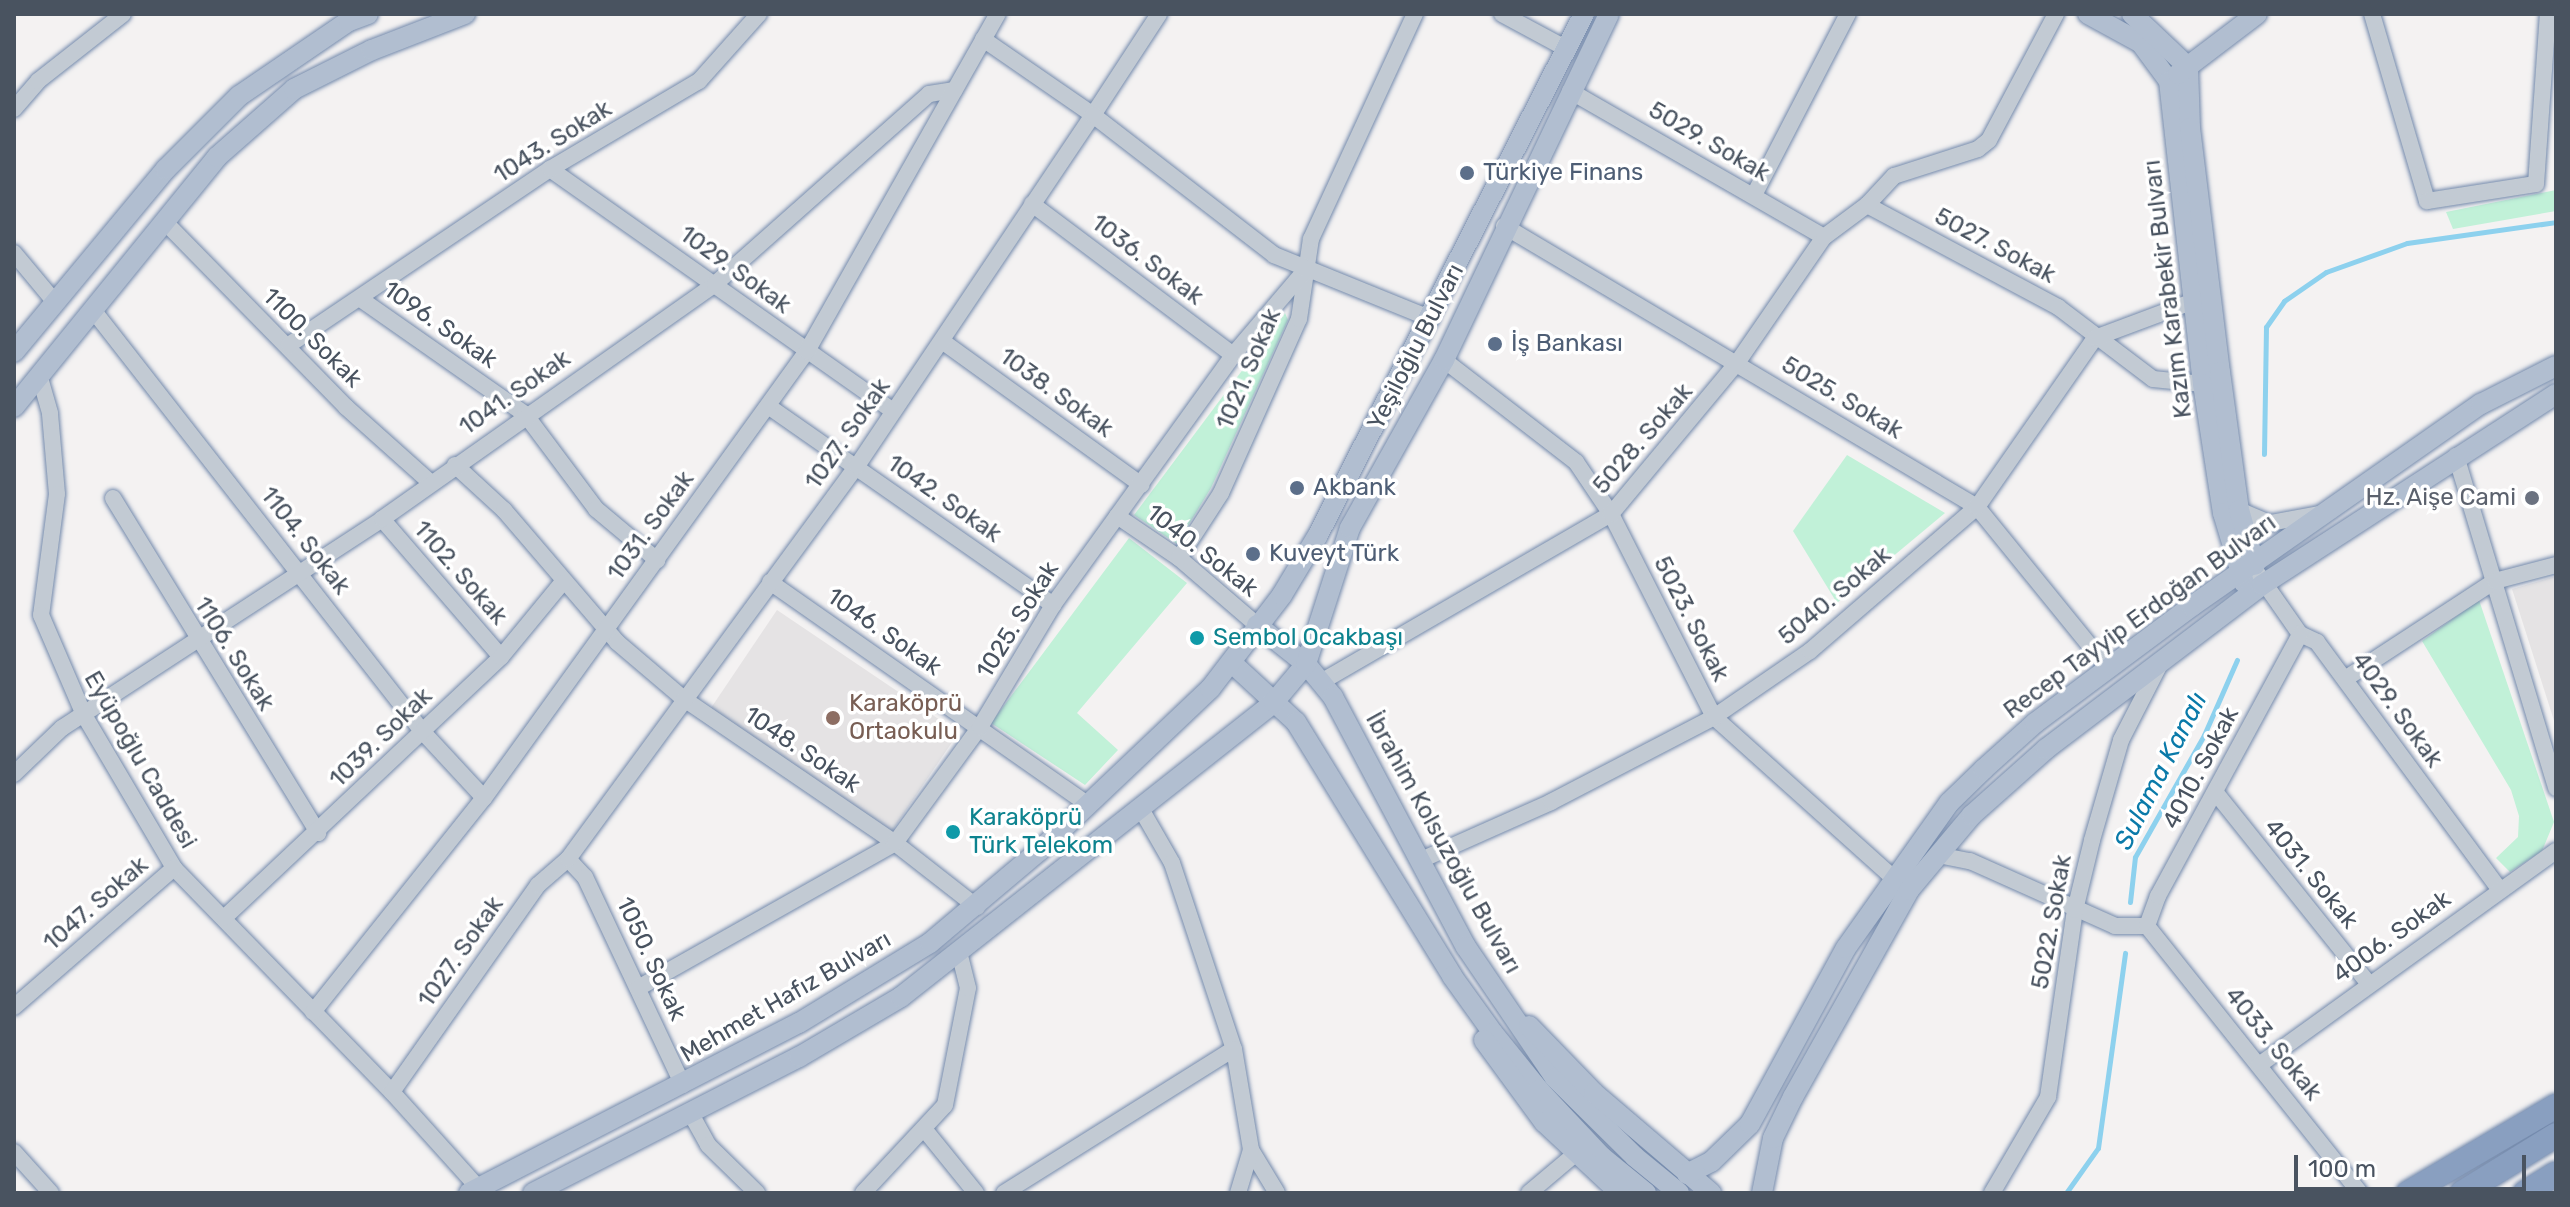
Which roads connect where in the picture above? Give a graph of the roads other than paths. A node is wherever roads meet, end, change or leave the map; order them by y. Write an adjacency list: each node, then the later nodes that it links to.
1 (123, 14): 24 (street)
2 (368, 14): 38 (main road)
3 (465, 14): 30 (main road)
4 (759, 14): 26 (street, 1043. Sokak)
5 (998, 14): 18 (street, 1031. Sokak)
6 (1159, 14): 25 (street, 1027. Sokak)
7 (1415, 14): 34 (street, 1021. Sokak)
8 (1502, 14): 19 (street)
9 (1584, 14): 19 (main road, Yeşiloğlu Bulvarı)
10 (1609, 14): 23 (main road, Yeşiloğlu Bulvarı)
11 (1848, 14): 27 (street)
12 (2056, 14): 29 (street, 5028. Sokak)
13 (2088, 14): 21 (main road, Kazım Karabekir Bulvarı)
14 (2132, 14): 20 (main road)
15 (2257, 14): 20 (main road)
16 (2372, 14): 17 (street)
17 (2548, 14)
18 (983, 39): 22 (street, 1031. Sokak); 25 (street)
19 (1567, 49): 40 (main road, Yeşiloğlu Bulvarı)
20 (2188, 67): 21 (main road); 36 (main road, Kazım Karabekir Bulvarı)
21 (2169, 81): 36 (main road, Kazım Karabekir Bulvarı)
22 (955, 90): 35 (street, 1041. Sokak); 44 (street, 1031. Sokak)
23 (1570, 91): 27 (street, 5029. Sokak); 31 (main road, Yeşiloğlu Bulvarı)
24 (14, 109)
25 (1093, 115): 28 (street, 1027. Sokak); 34 (street)
26 (550, 169): 35 (street, 1029. Sokak); 37 (street, 1043. Sokak)
27 (1754, 195): 32 (street, 5029. Sokak)
28 (1032, 204): 42 (street, 1027. Sokak); 46 (street, 1036. Sokak)
29 (1867, 205): 32 (street, 5028. Sokak); 41 (street, 5027. Sokak)
30 (164, 221): 39 (main road); 43 (street, 1100. Sokak)
31 (1504, 226): 47 (main road, Yeşiloğlu Bulvarı); 48 (street, 5025. Sokak)
32 (1824, 237): 48 (street, 5028. Sokak)
33 (14, 253): 38 (street)
34 (1307, 268): 40 (street); 46 (street, 1025. Sokak); 69 (street, 1021. Sokak)
35 (715, 284): 44 (street, 1029. Sokak); 56 (street, 1041. Sokak)
36 (2203, 297): 41 (street); 51 (main road, Kazım Karabekir Bulvarı); 64 (main road, Kazım Karabekir Bulvarı)
37 (362, 300): 43 (street, 1043. Sokak); 56 (street, 1096. Sokak)
38 (54, 301): 45 (main road)
39 (93, 310): 50 (main road); 72 (street, 1104. Sokak)
40 (1432, 319): 78 (main road, Yeşiloğlu Bulvarı)
41 (2095, 338): 51 (street, 5027. Sokak); 63 (street, 5040. Sokak)
42 (942, 341): 55 (street, 1027. Sokak); 61 (street, 1038. Sokak)
43 (289, 345): 60 (street, 1100. Sokak)
44 (807, 351): 53 (street, 1031. Sokak); 55 (street, 1029. Sokak)
45 (14, 352)
46 (1233, 355): 61 (street, 1025. Sokak)
47 (1444, 360): 66 (street, 5023. Sokak); 85 (main road, Yeşiloğlu Bulvarı)
48 (1737, 363): 63 (street, 5025. Sokak); 66 (street, 5028. Sokak)
49 (2556, 366): 65 (main road, Recep Tayyip Erdoğan Bulvarı)
50 (40, 378): 54 (main road); 91 (street, Eyüpoğlu Caddesi)
51 (2203, 384): 73 (main road, Kazım Karabekir Bulvarı)
52 (2555, 398): 57 (main road, Recep Tayyip Erdoğan Bulvarı)
53 (768, 406): 59 (street, 1042. Sokak); 70 (street, 1031. Sokak)
54 (14, 407)
55 (892, 410): 59 (street, 1027. Sokak)
56 (525, 414): 58 (street, 1041. Sokak); 70 (street, 1096. Sokak)
57 (2456, 456): 73 (main road, Recep Tayyip Erdoğan Bulvarı); 74 (street)
58 (455, 465): 60 (street, 1041. Sokak); 76 (street, 1048. Sokak)
59 (857, 466): 75 (street, 1027. Sokak); 77 (street, 1042. Sokak)
60 (431, 483): 68 (street, 1041. Sokak)
61 (1142, 485): 67 (street, 1025. Sokak)
62 (113, 498): 81 (street, 1106. Sokak)
63 (1977, 507): 86 (street, 5025. Sokak); 92 (street, 5040. Sokak)
64 (2239, 510): 65 (street); 73 (main road, Kazım Karabekir Bulvarı)
65 (2329, 511): 73 (main road, Recep Tayyip Erdoğan Bulvarı)
66 (1611, 514): 88 (street, 5028. Sokak); 92 (street, 5023. Sokak)
67 (1117, 516): 69 (street, 1040. Sokak); 77 (street, 1025. Sokak)
68 (382, 519): 72 (street, 1041. Sokak); 82 (street, 1102. Sokak)
69 (1179, 558): 78 (street, 1040. Sokak)
70 (657, 560): 79 (street, 1031. Sokak)
71 (2556, 565): 74 (street)
72 (300, 575): 81 (street, 1041. Sokak); 94 (street, 1104. Sokak)
73 (2251, 579): 80 (street, 4029. Sokak); 83 (main road, Recep Tayyip Erdoğan Bulvarı); 86 (main road, Recep Tayyip Erdoğan Bulvarı)
74 (2495, 581): 87 (street); 95 (street)
75 (770, 582): 89 (street, 1027. Sokak); 93 (street, 1046. Sokak)
76 (562, 583): 79 (street, 1048. Sokak); 82 (street, 1039. Sokak)
77 (1053, 605): 93 (street, 1025. Sokak)
78 (1257, 625): 84 (main road, Yeşiloğlu Bulvarı); 85 (main road, İbrahim Kolsuzoğlu Bulvarı)
79 (606, 628): 89 (street, 1048. Sokak); 99 (street, 1031. Sokak)
80 (2300, 634): 87 (street, 4029. Sokak); 98 (street, 4010. Sokak)
81 (198, 644): 91 (street, 1041. Sokak); 102 (street, 1106. Sokak)
82 (501, 657): 94 (street, 1039. Sokak)
83 (2163, 659): 105 (main road, Recep Tayyip Erdoğan Bulvarı); 112 (street, 5022. Sokak)
84 (1232, 663): 90 (main road); 100 (main road, Mehmet Hafız Bulvarı)
85 (1306, 664): 88 (main road, İbrahim Kolsuzoğlu Bulvarı); 90 (main road, Yeşiloğlu Bulvarı)
86 (2107, 667): 109 (main road, Recep Tayyip Erdoğan Bulvarı)
87 (2345, 679): 110 (street, 4029. Sokak)
88 (1321, 682): 107 (main road, İbrahim Kolsuzoğlu Bulvarı)
89 (684, 699): 103 (street, 1048. Sokak); 106 (street, 1027. Sokak)
90 (1274, 702): 101 (main road); 116 (main road)
91 (84, 715): 96 (street, 1041. Sokak); 108 (street, Eyüpoğlu Caddesi)
92 (1714, 717): 107 (street, 5040. Sokak); 109 (street, 5023. Sokak)
93 (980, 727): 100 (street, 1046. Sokak); 103 (street, 1025. Sokak)
94 (422, 731): 99 (street, 1104. Sokak); 102 (street, 1039. Sokak)
95 (2553, 769): 97 (street)
96 (14, 774)
97 (2556, 788)
98 (2216, 793): 114 (street, 4010. Sokak); 117 (street, 4031. Sokak)
99 (484, 798): 120 (street, 1031. Sokak)
100 (1088, 805): 111 (main road, Mehmet Hafız Bulvarı)
101 (1141, 809): 115 (main road); 121 (street)
102 (318, 833): 113 (street, 1039. Sokak)
103 (895, 843): 111 (street, 1048. Sokak); 118 (street, 1025. Sokak)
104 (2556, 851): 110 (street, 4006. Sokak)
105 (1938, 855): 109 (main road, Recep Tayyip Erdoğan Bulvarı); 112 (street)
106 (568, 859): 118 (street, 1050. Sokak); 124 (street, 1027. Sokak)
107 (1421, 860): 133 (main road, İbrahim Kolsuzoğlu Bulvarı)
108 (174, 868): 113 (street, Eyüpoğlu Caddesi); 119 (street, 1047. Sokak)
109 (1901, 884): 133 (main road, Recep Tayyip Erdoğan Bulvarı); 147 (main road, Recep Tayyip Erdoğan Bulvarı)
110 (2499, 889): 117 (street, 4006. Sokak)
111 (977, 907): 123 (main road, Mehmet Hafız Bulvarı)
112 (2075, 910): 114 (street); 148 (street, 5022. Sokak)
113 (224, 918): 120 (street, Eyüpoğlu Caddesi)
114 (2147, 926): 122 (street, 4033. Sokak)
115 (960, 955): 126 (main road); 127 (street)
116 (1452, 976): 131 (main road); 145 (main road)
117 (2369, 984): 122 (street, 4006. Sokak)
118 (638, 988): 123 (street, 1050. Sokak)
119 (14, 1007)
120 (313, 1012): 124 (street, Eyüpoğlu Caddesi)
121 (1234, 1049): 129 (street); 140 (street)
122 (2259, 1065): 149 (street, 4033. Sokak)
123 (683, 1085): 134 (main road, Mehmet Hafız Bulvarı)
124 (392, 1092): 134 (street, Eyüpoğlu Caddesi)
125 (2556, 1106): 150 (highway)
126 (691, 1114): 136 (main road); 137 (street)
127 (925, 1130): 138 (street); 139 (street)
128 (2556, 1135): 151 (highway)
129 (1251, 1150): 141 (street); 142 (street)
130 (14, 1152): 135 (street)
131 (1574, 1155): 143 (street); 144 (main road)
132 (2556, 1174): 152 (highway)
133 (1683, 1184): 146 (main road, İbrahim Kolsuzoğlu Bulvarı)
134 (477, 1192)
135 (51, 1193)
136 (533, 1193)
137 (757, 1193)
138 (863, 1193)
139 (976, 1193)
140 (1004, 1193)
141 (1238, 1193)
142 (1277, 1193)
143 (1529, 1193)
144 (1620, 1193)
145 (1646, 1193)
146 (1711, 1193)
147 (1762, 1193)
148 (1992, 1193)
149 (2360, 1193)
150 (2408, 1193)
151 (2462, 1193)
152 (2525, 1193)

